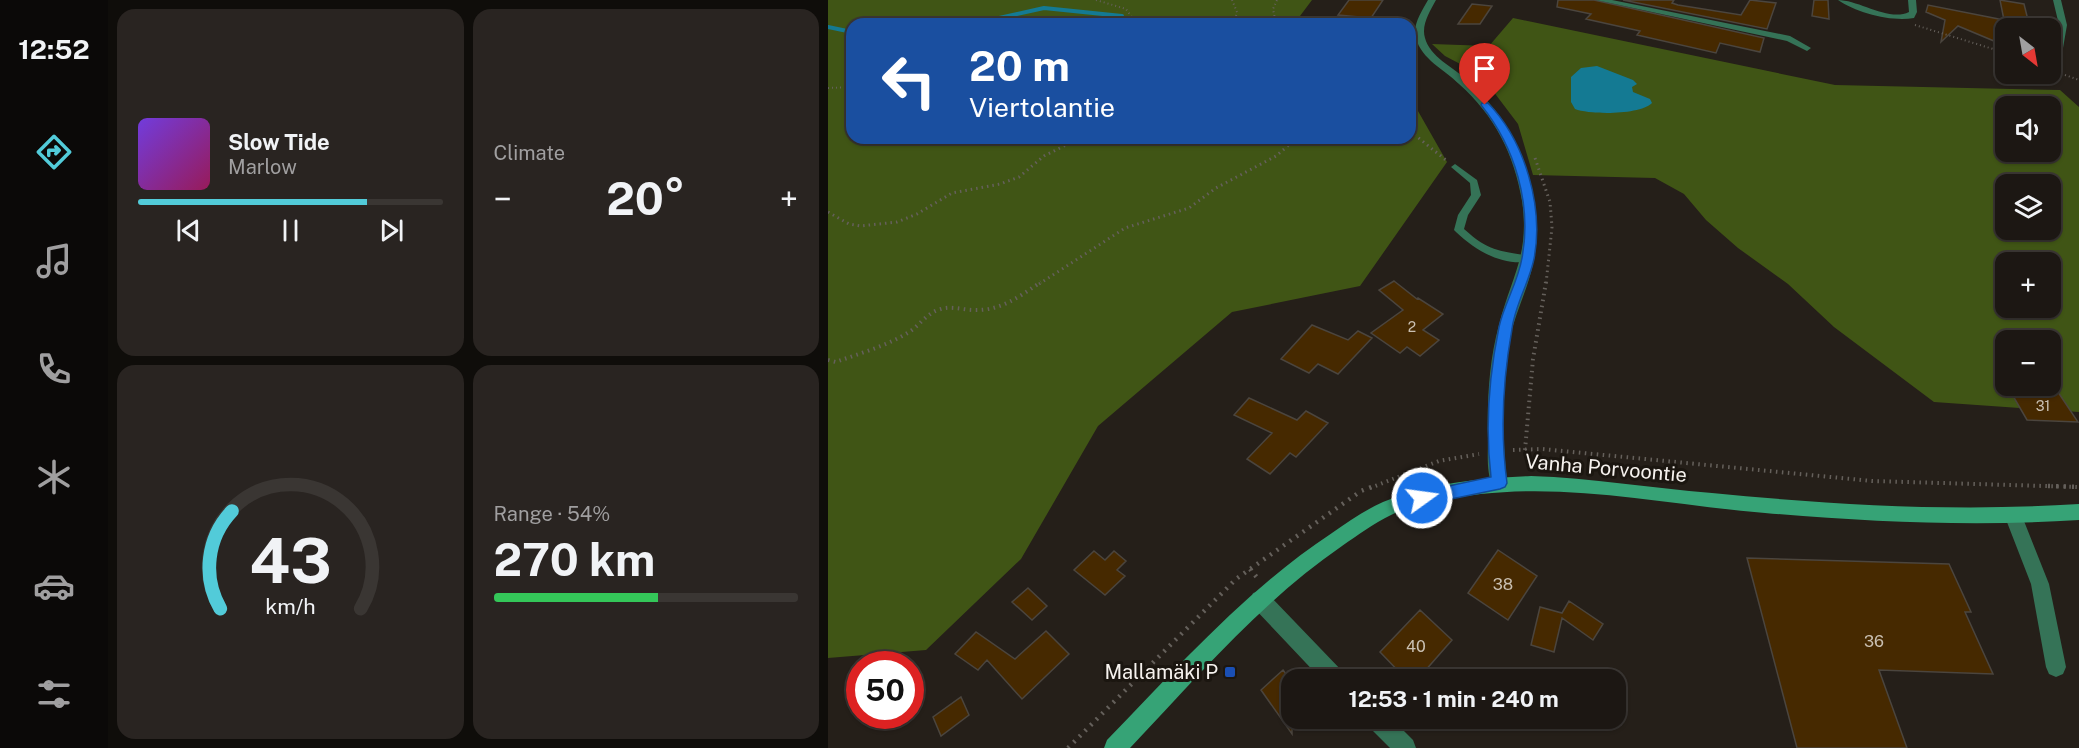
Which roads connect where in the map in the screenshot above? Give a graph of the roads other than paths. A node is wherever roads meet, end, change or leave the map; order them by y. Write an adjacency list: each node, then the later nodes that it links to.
1 (1432, 0): 9 (street)
2 (1600, 0): 7 (street)
3 (1842, 0): 4 (street)
4 (1912, 0)
5 (2057, 0): 6 (street)
6 (2061, 35)
7 (1807, 48)
8 (1455, 167): 9 (lane)
9 (1528, 259): 10 (street)
10 (1500, 483): 12 (main road, Vanha Porvoontie); 13 (main road, Vanha Porvoontie)
11 (2079, 512): 12 (main road, Vanha Porvoontie)
12 (2014, 517): 14 (street)
13 (1260, 600): 15 (street); 17 (main road, Vanha Porvoontie)
14 (2056, 667)
15 (1327, 669)
16 (1387, 729): 18 (street)
17 (1115, 748)
18 (1405, 748)

